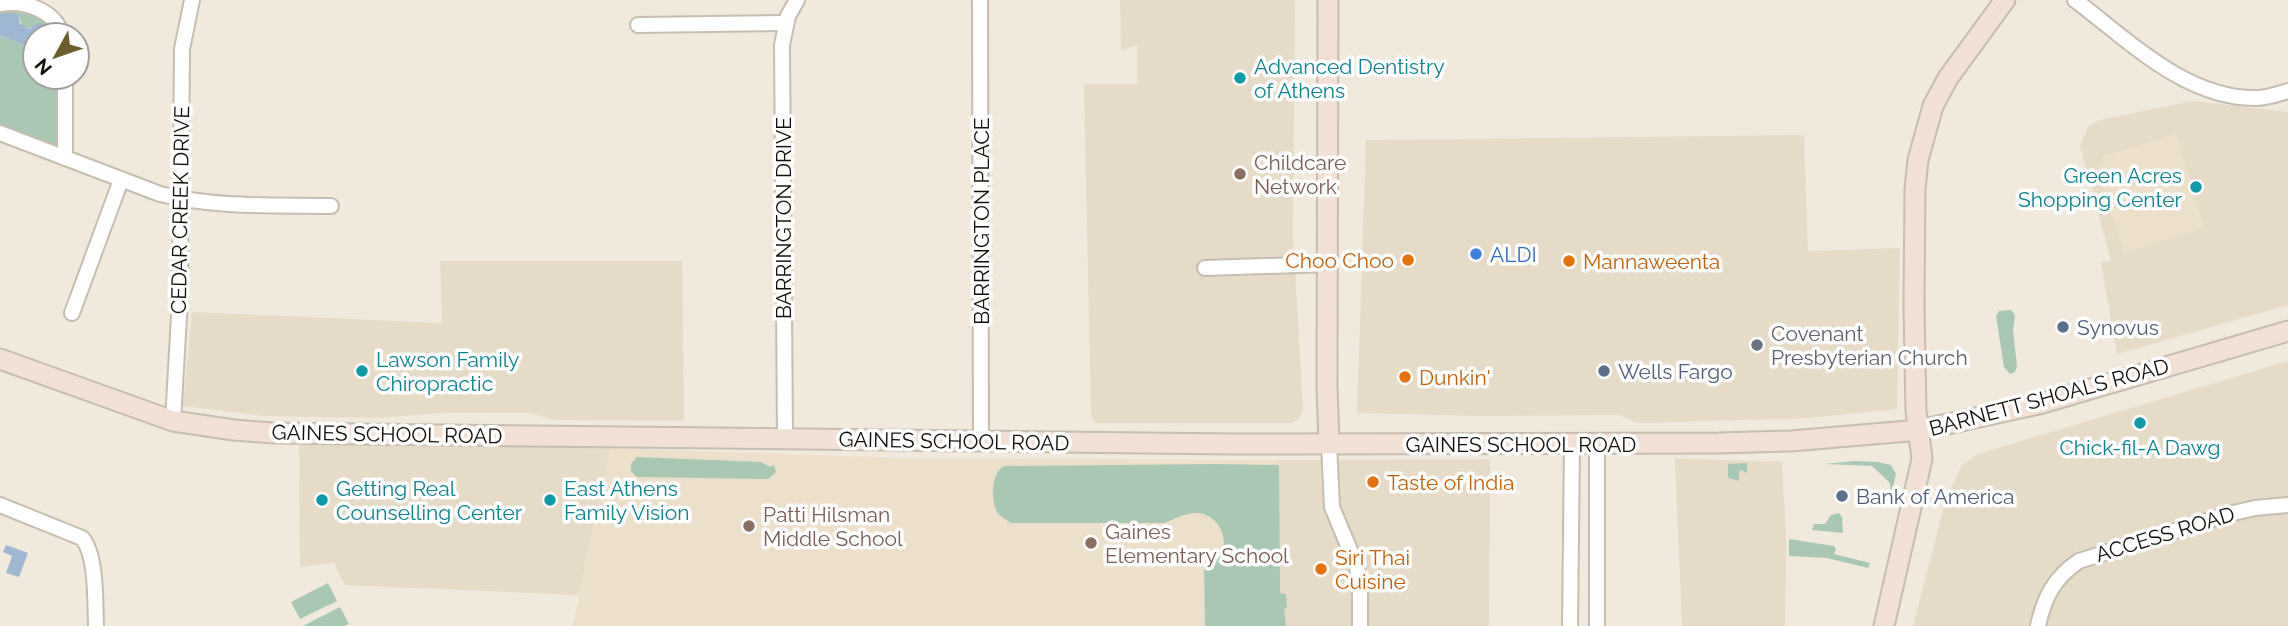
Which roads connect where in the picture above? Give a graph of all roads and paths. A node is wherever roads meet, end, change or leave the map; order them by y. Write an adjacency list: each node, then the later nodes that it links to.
1 (192, 0): 16 (street, CEDAR CREEK DRIVE)
2 (797, 0): 9 (street, BARRINGTON DRIVE)
3 (980, 0): 26 (street, BARRINGTON PLACE)
4 (1328, 0): 18 (main road)
5 (2005, 0): 24 (main road)
6 (2075, 0): 12 (street)
7 (0, 4): 8 (street)
8 (54, 21)
9 (786, 23): 10 (street); 25 (street, BARRINGTON DRIVE)
10 (638, 25)
11 (65, 91): 14 (street)
12 (2288, 92)
13 (0, 133): 14 (street)
14 (65, 158): 15 (street)
15 (121, 180): 16 (street); 20 (street)
16 (181, 200): 17 (street); 23 (street, CEDAR CREEK DRIVE)
17 (331, 206)
18 (1328, 264): 19 (street); 27 (main road)
19 (1205, 268)
20 (72, 313)
21 (2288, 331): 24 (main road, BARNETT SHOALS ROAD)
22 (1, 361): 23 (main road, GAINES SCHOOL ROAD)
23 (173, 421): 25 (main road, GAINES SCHOOL ROAD)
24 (1920, 430): 29 (main road, GAINES SCHOOL ROAD); 36 (main road, BARNETT SHOALS ROAD)
25 (785, 439): 26 (main road, GAINES SCHOOL ROAD)
26 (981, 442): 27 (main road, GAINES SCHOOL ROAD)
27 (1329, 443): 28 (main road, GAINES SCHOOL ROAD); 33 (street)
28 (1572, 444): 29 (main road, GAINES SCHOOL ROAD); 34 (street)
29 (1597, 444): 35 (street)
30 (0, 505): 32 (street)
31 (2288, 505): 37 (street, ACCESS ROAD)
32 (96, 626)
33 (1360, 626)
34 (1570, 626)
35 (1597, 626)
36 (1884, 626)
37 (2038, 626)

